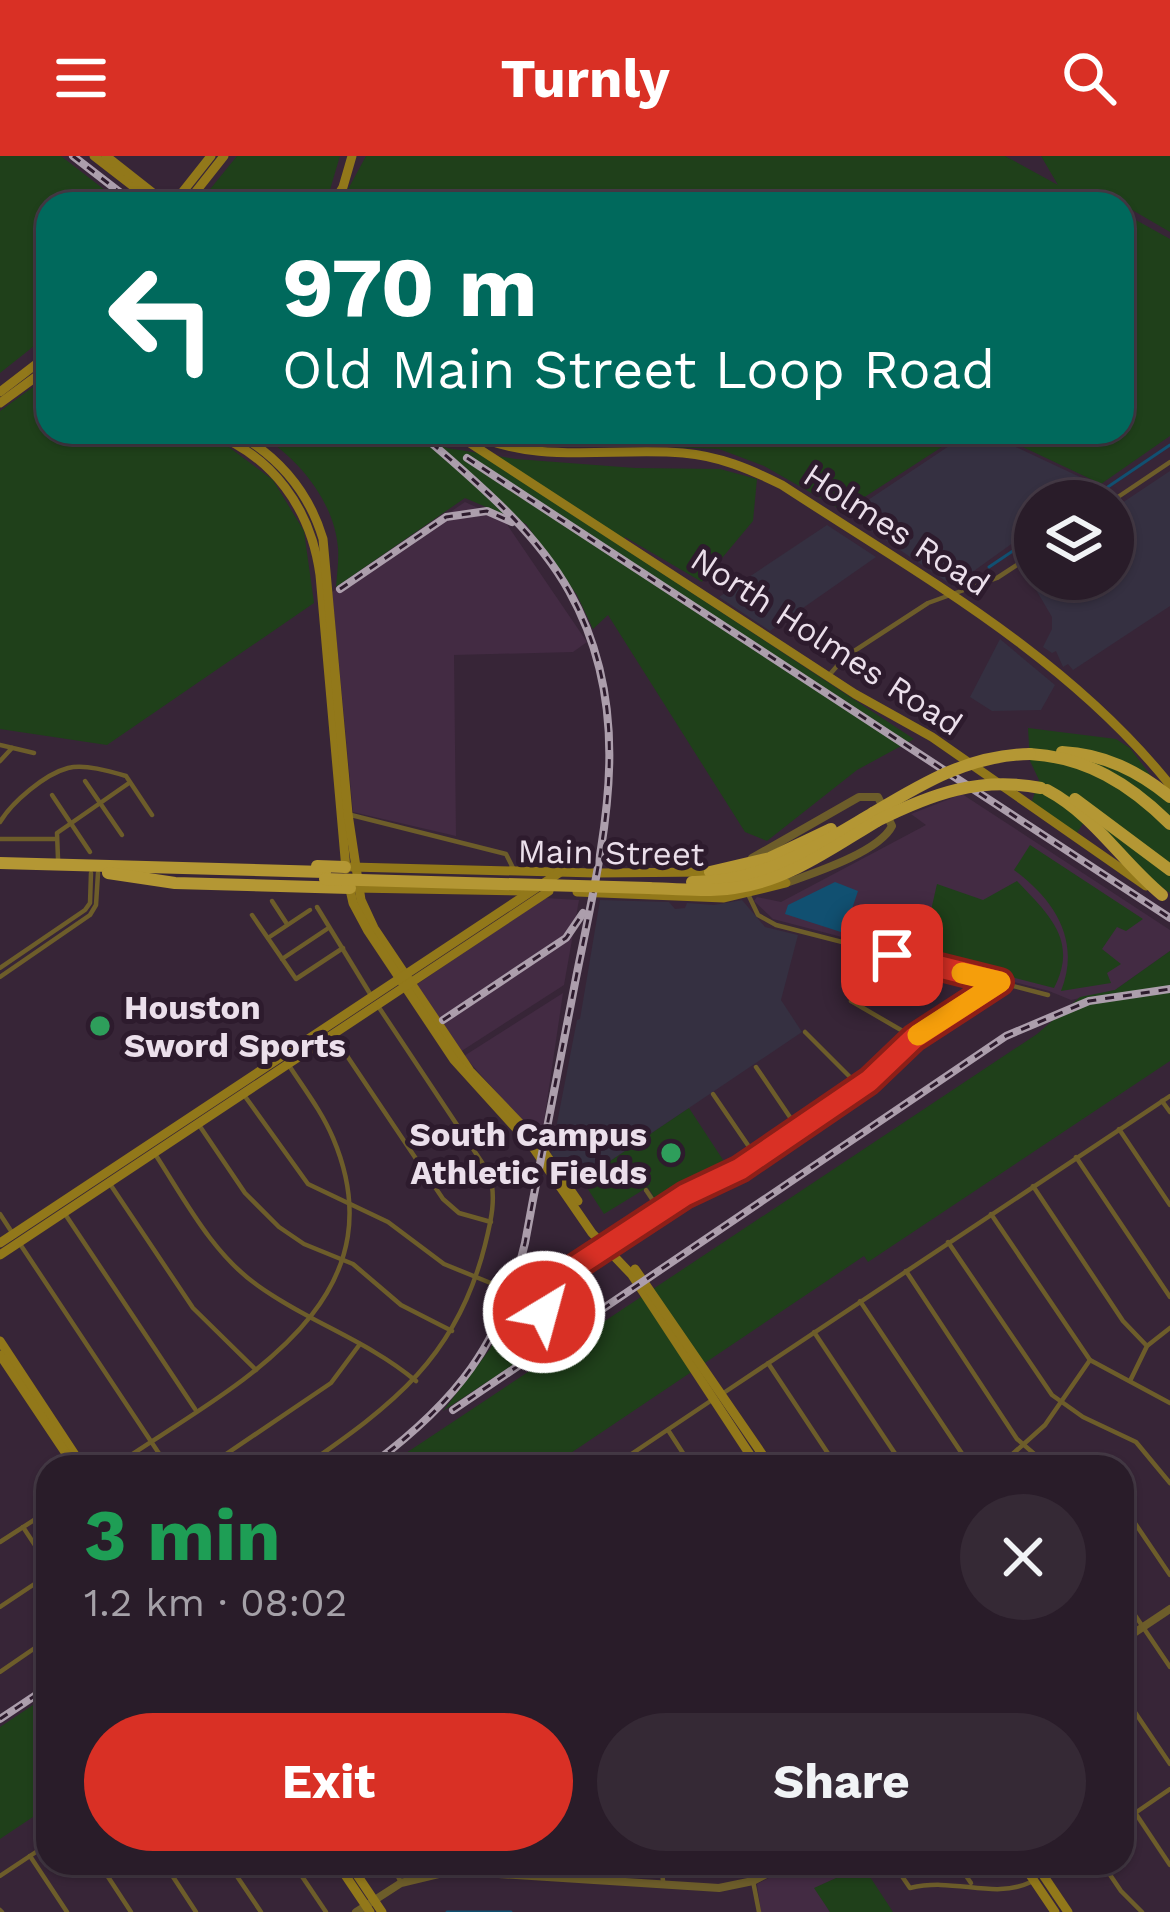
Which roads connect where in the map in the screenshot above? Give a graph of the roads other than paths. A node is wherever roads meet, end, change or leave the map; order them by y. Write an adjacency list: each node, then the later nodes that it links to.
1 (94, 156): 6 (main road)
2 (106, 156): 6 (main road)
3 (211, 156): 9 (main road)
4 (224, 156): 10 (main road)
5 (352, 156): 11 (main road)
6 (118, 170): 7 (main road); 8 (main road)
7 (143, 192)
8 (152, 192)
9 (180, 192)
10 (196, 192)
11 (341, 192)
12 (36, 364): 14 (main road)
13 (36, 377): 15 (main road)
14 (0, 392)
15 (0, 403)
16 (245, 444): 19 (main road)
17 (475, 444): 24 (main road, North Holmes Road)
18 (495, 444): 23 (main road, Holmes Road)
19 (248, 445): 37 (main road)
20 (1170, 462): 21 (street)
21 (1134, 486)
22 (1014, 567): 23 (street)
23 (948, 594): 24 (street); 32 (main road, Holmes Road)
24 (829, 677): 67 (main road, North Holmes Road)
25 (0, 745): 26 (street)
26 (12, 748): 27 (street); 29 (street)
27 (34, 753)
28 (1034, 754): 35 (highway); 39 (highway, bridge); 42 (highway)
29 (0, 761)
30 (85, 781): 36 (street)
31 (130, 782): 36 (street); 38 (street); 40 (street)
32 (1170, 785)
33 (1044, 789): 39 (highway, bridge); 54 (highway); 67 (highway)
34 (52, 796): 41 (street)
35 (1170, 796)
36 (100, 802): 41 (street); 43 (street)
37 (344, 814): 51 (main road); 53 (street)
38 (152, 815)
39 (875, 818): 57 (highway); 58 (highway, Main Street, bridge); 59 (highway)
40 (0, 822)
41 (70, 823): 45 (street); 47 (street)
42 (1170, 824)
43 (122, 835)
44 (0, 838): 45 (street)
45 (54, 839): 46 (street)
46 (54, 849): 48 (street); 49 (street)
47 (90, 853)
48 (45, 864): 49 (highway, Main Street); 50 (highway, Main Street)
49 (60, 865): 55 (highway, Main Street)
50 (0, 867): 55 (highway, Main Street)
51 (350, 867): 52 (main road); 58 (highway); 60 (main road)
52 (374, 867): 53 (main road); 61 (main road)
53 (514, 870): 56 (main road)
54 (1170, 870)
55 (100, 871): 58 (highway, Main Street); 77 (street)
56 (568, 872): 57 (main road); 63 (main road); 65 (main road)
57 (710, 872): 59 (street)
58 (327, 876): 60 (highway)
59 (786, 883): 66 (main road)
60 (354, 888): 61 (main road); 79 (main road)
61 (376, 889): 62 (main road)
62 (493, 890): 63 (main road); 69 (main road)
63 (529, 891): 64 (main road); 69 (main road)
64 (549, 891): 65 (main road); 73 (main road)
65 (574, 892): 66 (main road)
66 (748, 894): 78 (street)
67 (1166, 898)
68 (272, 901): 71 (street)
69 (502, 909): 73 (main road)
70 (252, 915): 74 (street)
71 (287, 924): 72 (street); 74 (street)
72 (329, 927): 75 (street); 76 (street)
73 (480, 930): 79 (main road)
74 (268, 938): 76 (street)
75 (343, 948): 76 (street); 83 (street)
76 (282, 958)
77 (0, 972)
78 (984, 978): 80 (street); 81 (street)
79 (405, 980): 83 (main road); 115 (main road)
80 (1000, 982): 81 (street); 82 (street)
81 (981, 995): 87 (street)
82 (1048, 995)
83 (374, 1001): 85 (main road); 111 (street)
84 (850, 1001): 87 (street)
85 (330, 1030): 88 (main road); 111 (street)
86 (805, 1032): 90 (street)
87 (914, 1038): 90 (street)
88 (285, 1060): 91 (main road); 105 (street)
89 (756, 1066): 97 (street)
90 (860, 1088): 97 (street)
91 (240, 1089): 96 (main road); 105 (street)
92 (713, 1094): 100 (street)
93 (1170, 1096): 94 (street)
94 (1162, 1101): 95 (street); 98 (street)
95 (1170, 1112)
96 (195, 1119): 99 (main road); 117 (street)
97 (798, 1129): 100 (street)
98 (1119, 1129): 101 (street); 106 (street)
99 (151, 1149): 102 (main road); 125 (street)
100 (756, 1157): 108 (street)
101 (1076, 1157): 103 (street); 123 (street)
102 (106, 1178): 107 (main road); 137 (street)
103 (1034, 1186): 110 (street); 133 (street)
104 (646, 1190): 108 (street)
105 (347, 1204): 117 (street); 119 (street)
106 (1170, 1205)
107 (61, 1208): 112 (main road); 144 (street)
108 (660, 1211): 115 (street)
109 (0, 1214): 112 (street)
110 (991, 1214): 113 (street); 135 (street)
111 (491, 1222): 119 (street)
112 (16, 1238): 114 (main road); 116 (main road); 146 (street)
113 (948, 1242): 118 (street); 142 (street)
114 (0, 1243)
115 (609, 1247): 120 (street); 132 (main road)
116 (0, 1255)
117 (340, 1259): 125 (street); 127 (street)
118 (906, 1271): 124 (street); 147 (street)
119 (476, 1279): 121 (street); 127 (street)
120 (549, 1284): 122 (street); 130 (street)
121 (498, 1286)
122 (525, 1291)
123 (1170, 1297)
124 (860, 1301): 128 (street); 158 (street)
125 (312, 1318): 131 (street); 137 (street)
126 (1170, 1328): 133 (street)
127 (452, 1330): 138 (street)
128 (814, 1332): 136 (street); 157 (street)
129 (0, 1341): 140 (main road)
130 (536, 1341)
131 (361, 1342): 138 (street); 151 (street)
132 (683, 1345): 141 (main road); 141 (main road)
133 (1147, 1346): 139 (street)
134 (0, 1355): 140 (main road)
135 (1090, 1360): 139 (street); 142 (street)
136 (768, 1363): 141 (street); 156 (street)
137 (256, 1370): 144 (street)
138 (416, 1381): 152 (street)
139 (1130, 1381): 143 (street)
140 (31, 1395): 148 (main road)
141 (718, 1397): 145 (street); 155 (main road)
142 (1061, 1403): 147 (street); 161 (street)
143 (1170, 1403)
144 (196, 1411): 146 (street)
145 (668, 1430): 153 (street); 154 (street)
146 (151, 1441): 149 (street); 150 (street)
147 (1025, 1446): 159 (street); 160 (street)
148 (71, 1455)
149 (131, 1455)
150 (160, 1455)
151 (225, 1455)
152 (320, 1455)
153 (630, 1455)
154 (684, 1455)
155 (755, 1455)
156 (829, 1455)
157 (896, 1455)
158 (963, 1455)
159 (1013, 1455)
160 (1040, 1455)
161 (1170, 1483)
162 (36, 1518): 164 (street)
163 (1134, 1522): 167 (street)
164 (22, 1527): 165 (street); 166 (street)
165 (0, 1542)
166 (36, 1547)
167 (1170, 1575)
168 (36, 1583): 169 (street)
169 (0, 1607)
170 (1170, 1609): 172 (street)
171 (1134, 1614): 172 (street)
172 (1143, 1627): 173 (street); 175 (street)
173 (1134, 1633)
174 (36, 1648): 176 (street)
175 (1170, 1667)
176 (0, 1672)
177 (1134, 1711): 178 (street)
178 (1170, 1764)
179 (1170, 1789): 180 (street)
180 (1135, 1813): 184 (street)
181 (36, 1852): 182 (street)
182 (30, 1856): 183 (street); 204 (street)
183 (36, 1865)
184 (1170, 1865)
185 (43, 1875): 212 (street)
186 (107, 1875): 213 (street)
187 (172, 1875): 214 (street)
188 (236, 1875): 215 (street)
189 (300, 1875): 216 (street)
190 (345, 1875): 211 (main road)
191 (354, 1875): 211 (main road)
192 (397, 1875): 208 (street)
193 (426, 1875): 208 (street)
194 (558, 1875): 206 (street)
195 (591, 1875): 206 (street)
196 (662, 1875): 209 (street)
197 (765, 1875): 207 (street)
198 (901, 1875): 210 (street)
199 (965, 1875): 210 (street)
200 (1035, 1875): 205 (main road)
201 (1037, 1875): 205 (main road)
202 (1043, 1875): 205 (street)
203 (1110, 1875): 221 (street)
204 (0, 1876)
205 (1038, 1878): 210 (street); 219 (main road); 220 (main road)
206 (591, 1880): 209 (street)
207 (753, 1881): 209 (street); 218 (street)
208 (401, 1883): 211 (street)
209 (663, 1885)
210 (972, 1886)
211 (366, 1907): 217 (main road)
212 (67, 1912)
213 (131, 1912)
214 (196, 1912)
215 (261, 1912)
216 (326, 1912)
217 (382, 1912)
218 (759, 1912)
219 (1054, 1912)
220 (1068, 1912)
221 (1142, 1912)

